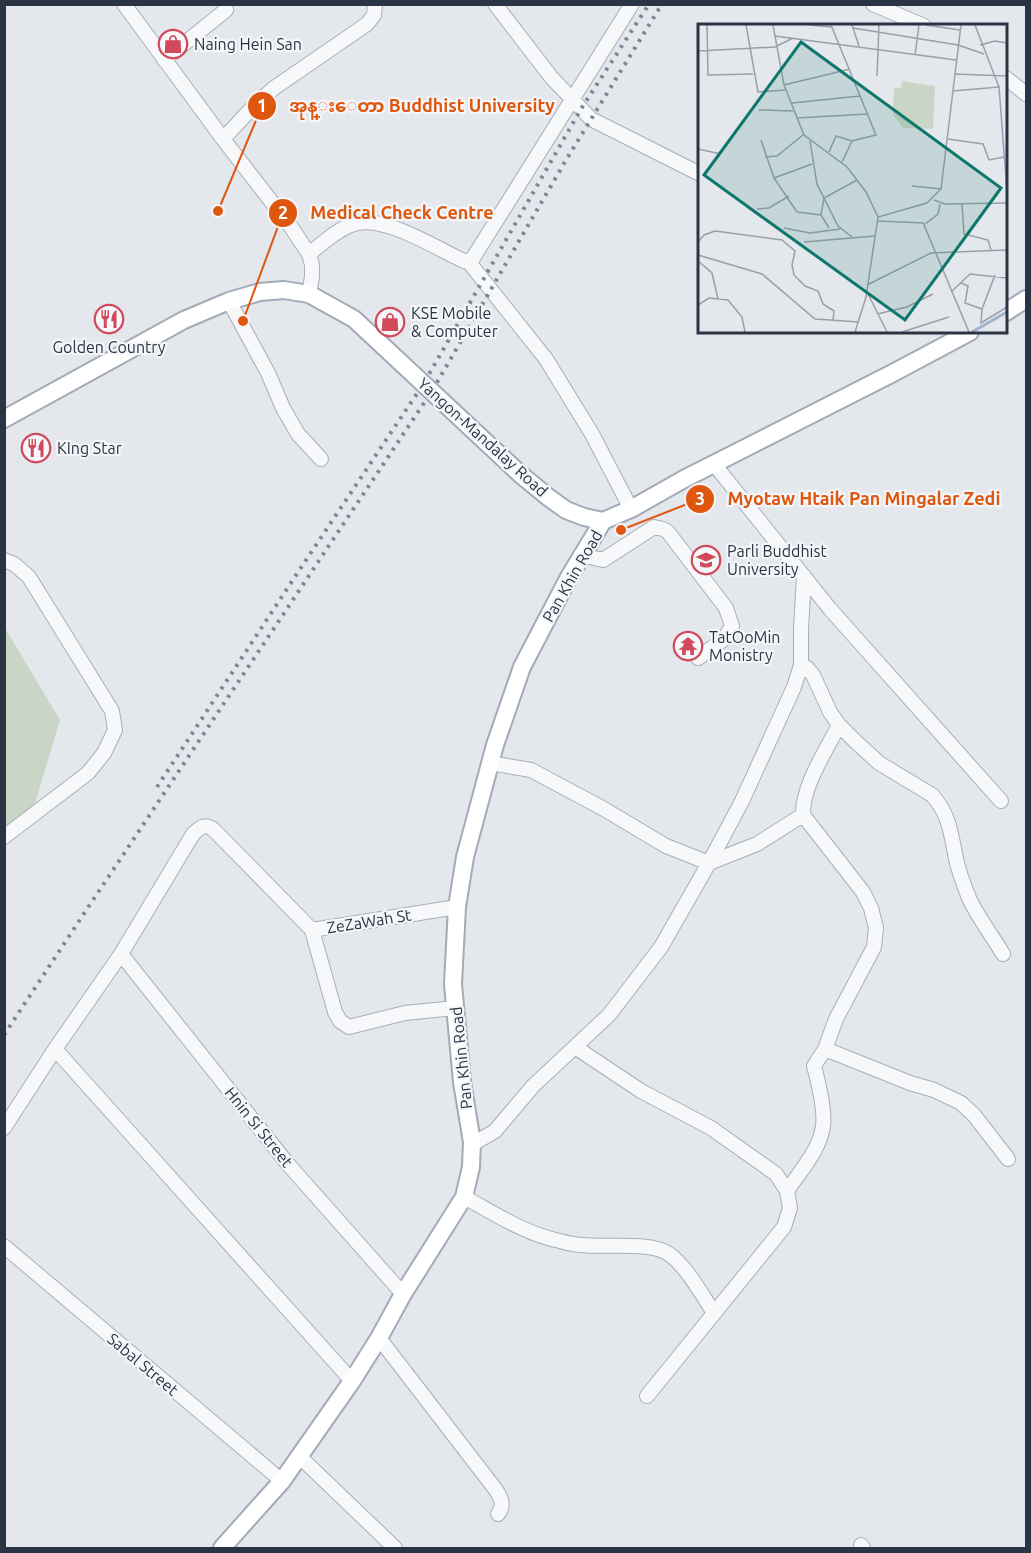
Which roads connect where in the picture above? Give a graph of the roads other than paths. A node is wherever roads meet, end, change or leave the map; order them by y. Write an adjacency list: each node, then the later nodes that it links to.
1 (124, 4): 8 (street)
2 (375, 4): 12 (street)
3 (495, 4): 11 (street)
4 (632, 4): 11 (street)
5 (873, 4): 7 (street)
6 (226, 10): 8 (street)
7 (919, 24)
8 (164, 60): 12 (street)
9 (1007, 80): 10 (street)
10 (1026, 94)
11 (572, 99): 13 (street); 15 (street)
12 (223, 139): 14 (street)
13 (698, 173)
14 (309, 254): 15 (street); 16 (street)
15 (468, 261): 24 (street)
16 (309, 294): 18 (main road, Yangon-Mandalay Road); 25 (main road, Yangon-Mandalay Road)
17 (1026, 299): 19 (main road)
18 (229, 301): 21 (main road, Yangon-Mandalay Road); 22 (street)
19 (1007, 311)
20 (968, 333): 23 (main road)
21 (4, 419)
22 (321, 459)
23 (714, 464): 24 (main road); 28 (street)
24 (631, 508): 25 (main road)
25 (603, 521): 26 (main road, Pan Khin Road)
26 (581, 555): 29 (street); 32 (main road, Pan Khin Road)
27 (4, 560): 35 (street)
28 (804, 576): 30 (street); 33 (street)
29 (698, 658)
30 (801, 665): 31 (street); 36 (street)
31 (839, 725): 34 (street); 40 (street)
32 (490, 763): 36 (street); 37 (main road, Pan Khin Road)
33 (1001, 801)
34 (803, 815): 36 (street); 44 (street)
35 (4, 837)
36 (710, 863): 42 (street)
37 (457, 907): 38 (street, ZeZaWah St); 41 (main road, Pan Khin Road)
38 (312, 930): 39 (street, ZeZaWah St); 41 (street)
39 (122, 954): 43 (street); 51 (street, Hnin Si Street)
40 (1003, 954)
41 (455, 1008): 46 (main road, Pan Khin Road)
42 (575, 1047): 46 (street); 48 (street)
43 (55, 1049): 45 (street); 54 (street)
44 (825, 1049): 47 (street); 48 (street)
45 (4, 1128)
46 (471, 1145): 49 (main road, Pan Khin Road)
47 (1008, 1159)
48 (788, 1191): 52 (street)
49 (464, 1197): 51 (main road, Pan Khin Road); 52 (street)
50 (4, 1246): 57 (street, Sabal Street)
51 (403, 1294): 53 (main road, Pan Khin Road)
52 (714, 1313): 55 (street)
53 (379, 1338): 54 (main road, Pan Khin Road); 58 (street)
54 (352, 1381): 56 (main road, Pan Khin Road)
55 (647, 1396)
56 (300, 1456): 57 (main road, Pan Khin Road); 60 (street)
57 (282, 1481): 59 (main road, Pan Khin Road)
58 (498, 1514)
59 (222, 1548)
60 (395, 1548)

